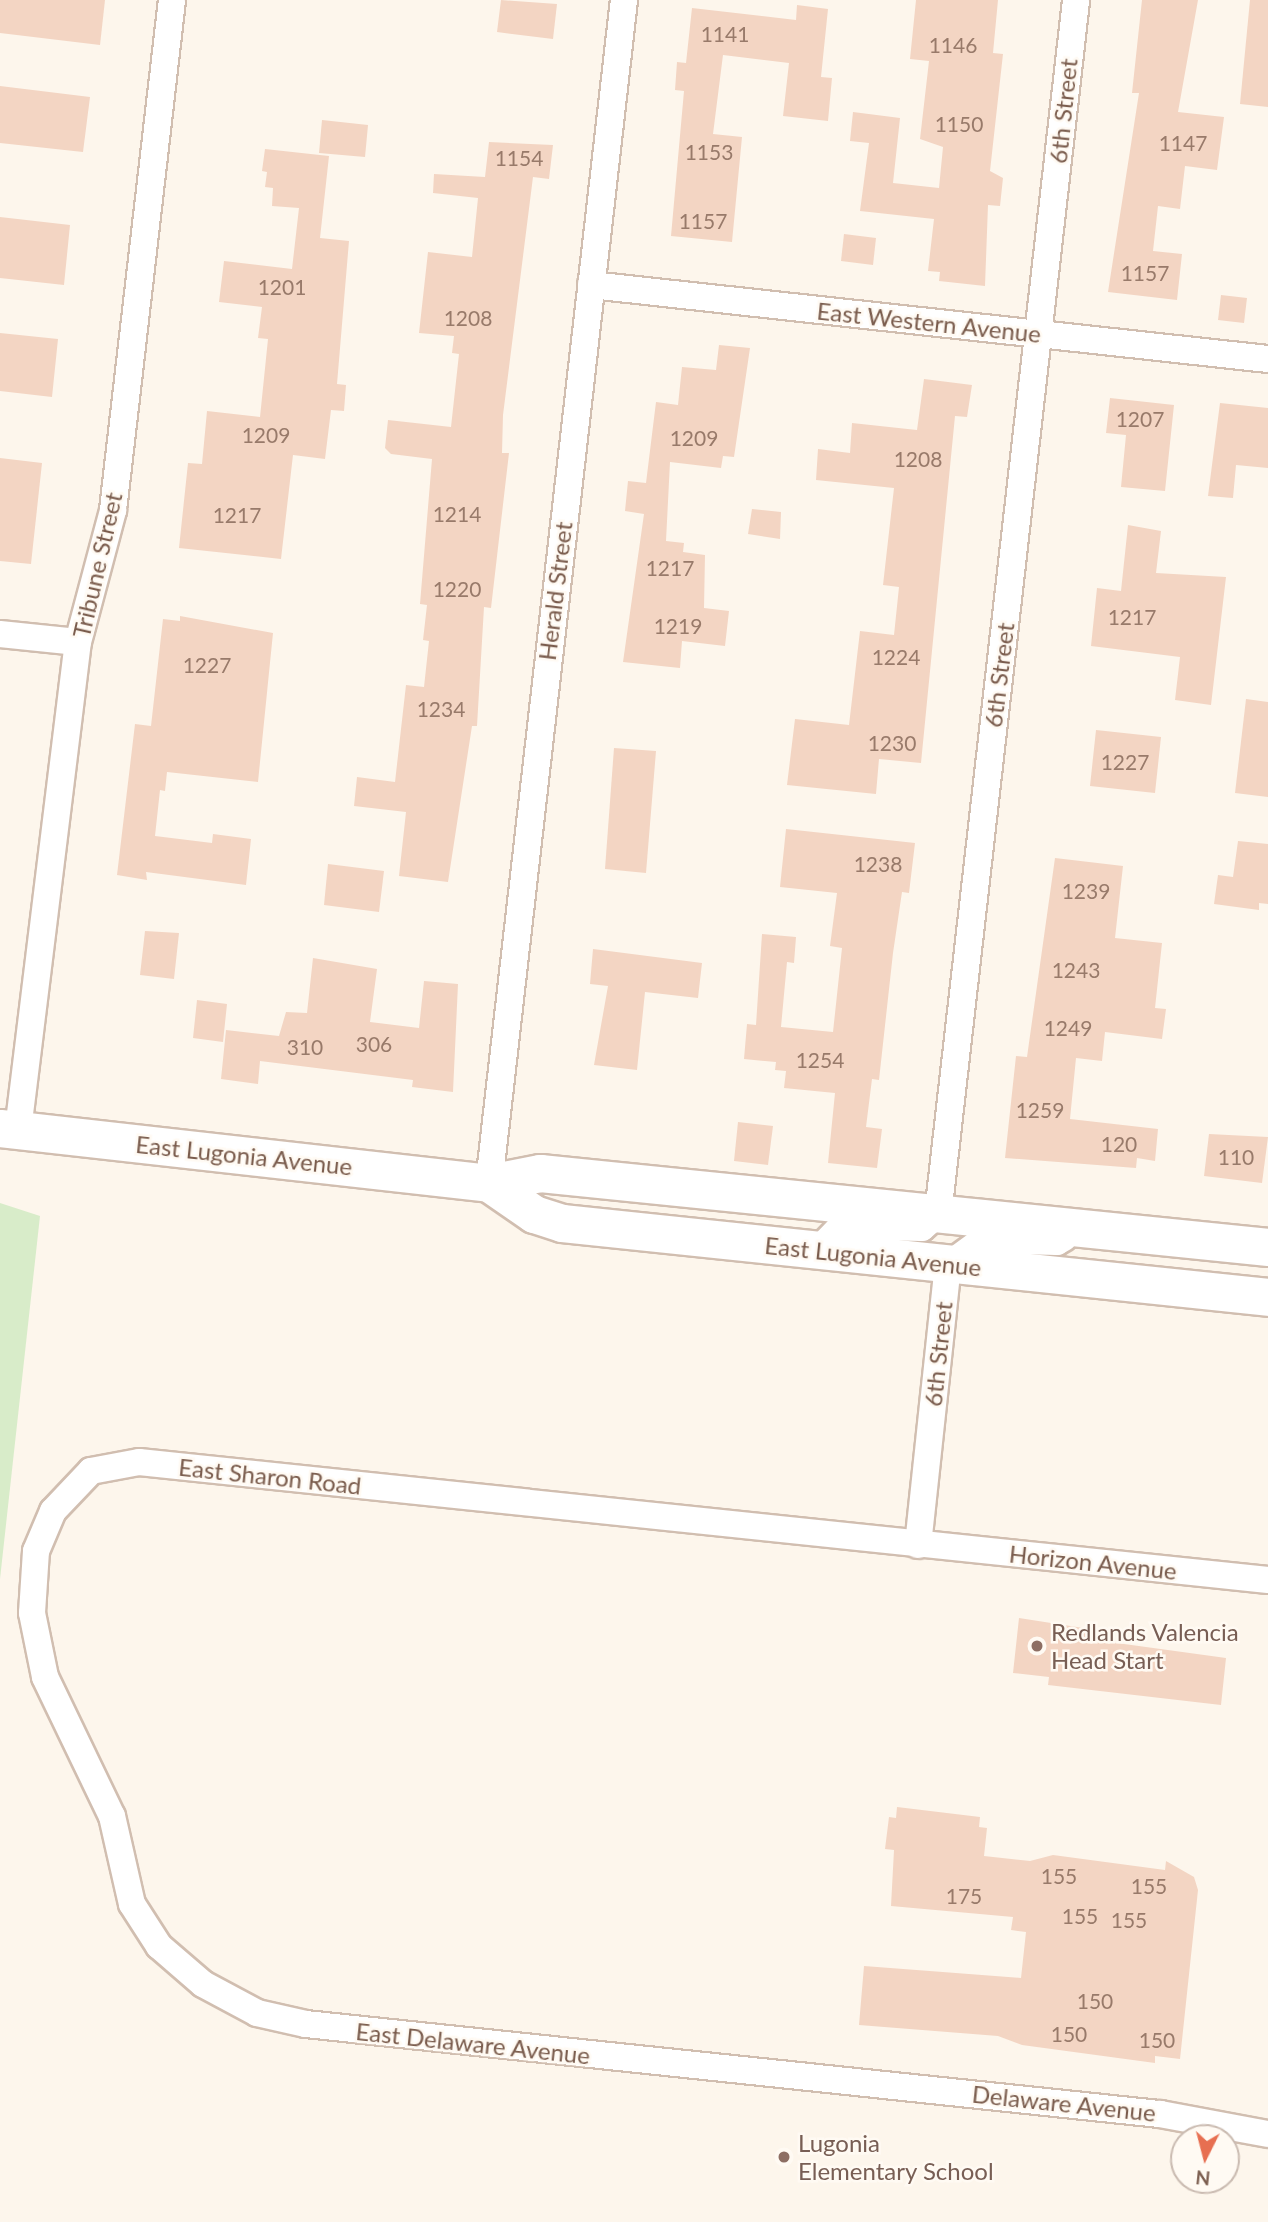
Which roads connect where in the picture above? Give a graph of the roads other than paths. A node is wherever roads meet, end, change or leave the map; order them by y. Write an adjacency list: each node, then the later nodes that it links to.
1 (172, 0): 8 (street, Tribune Street)
2 (624, 0): 4 (street, Herald Street)
3 (1076, 0): 5 (street, 6th Street)
4 (591, 285): 5 (street, East Western Avenue); 10 (street, Herald Street)
5 (1039, 332): 6 (street, East Western Avenue); 11 (street, 6th Street)
6 (1268, 359)
7 (0, 634): 8 (street)
8 (78, 642): 9 (street, Tribune Street)
9 (9, 1129): 10 (main road, East Lugonia Avenue)
10 (489, 1182): 11 (main road, East Lugonia Avenue); 14 (main road, East Lugonia Avenue)
11 (938, 1214): 12 (main road, East Lugonia Avenue); 14 (street)
12 (1080, 1229): 13 (main road, East Lugonia Avenue); 15 (street)
13 (1268, 1247)
14 (818, 1250): 15 (main road, East Lugonia Avenue)
15 (948, 1265): 16 (main road, East Lugonia Avenue); 17 (street, 6th Street)
16 (1268, 1297)
17 (918, 1545): 18 (street, Horizon Avenue); 19 (street, East Sharon Road)
18 (1268, 1580)
19 (132, 1904): 20 (street, East Delaware Avenue)
20 (858, 2081): 21 (street, Delaware Avenue)
21 (1268, 2134)

